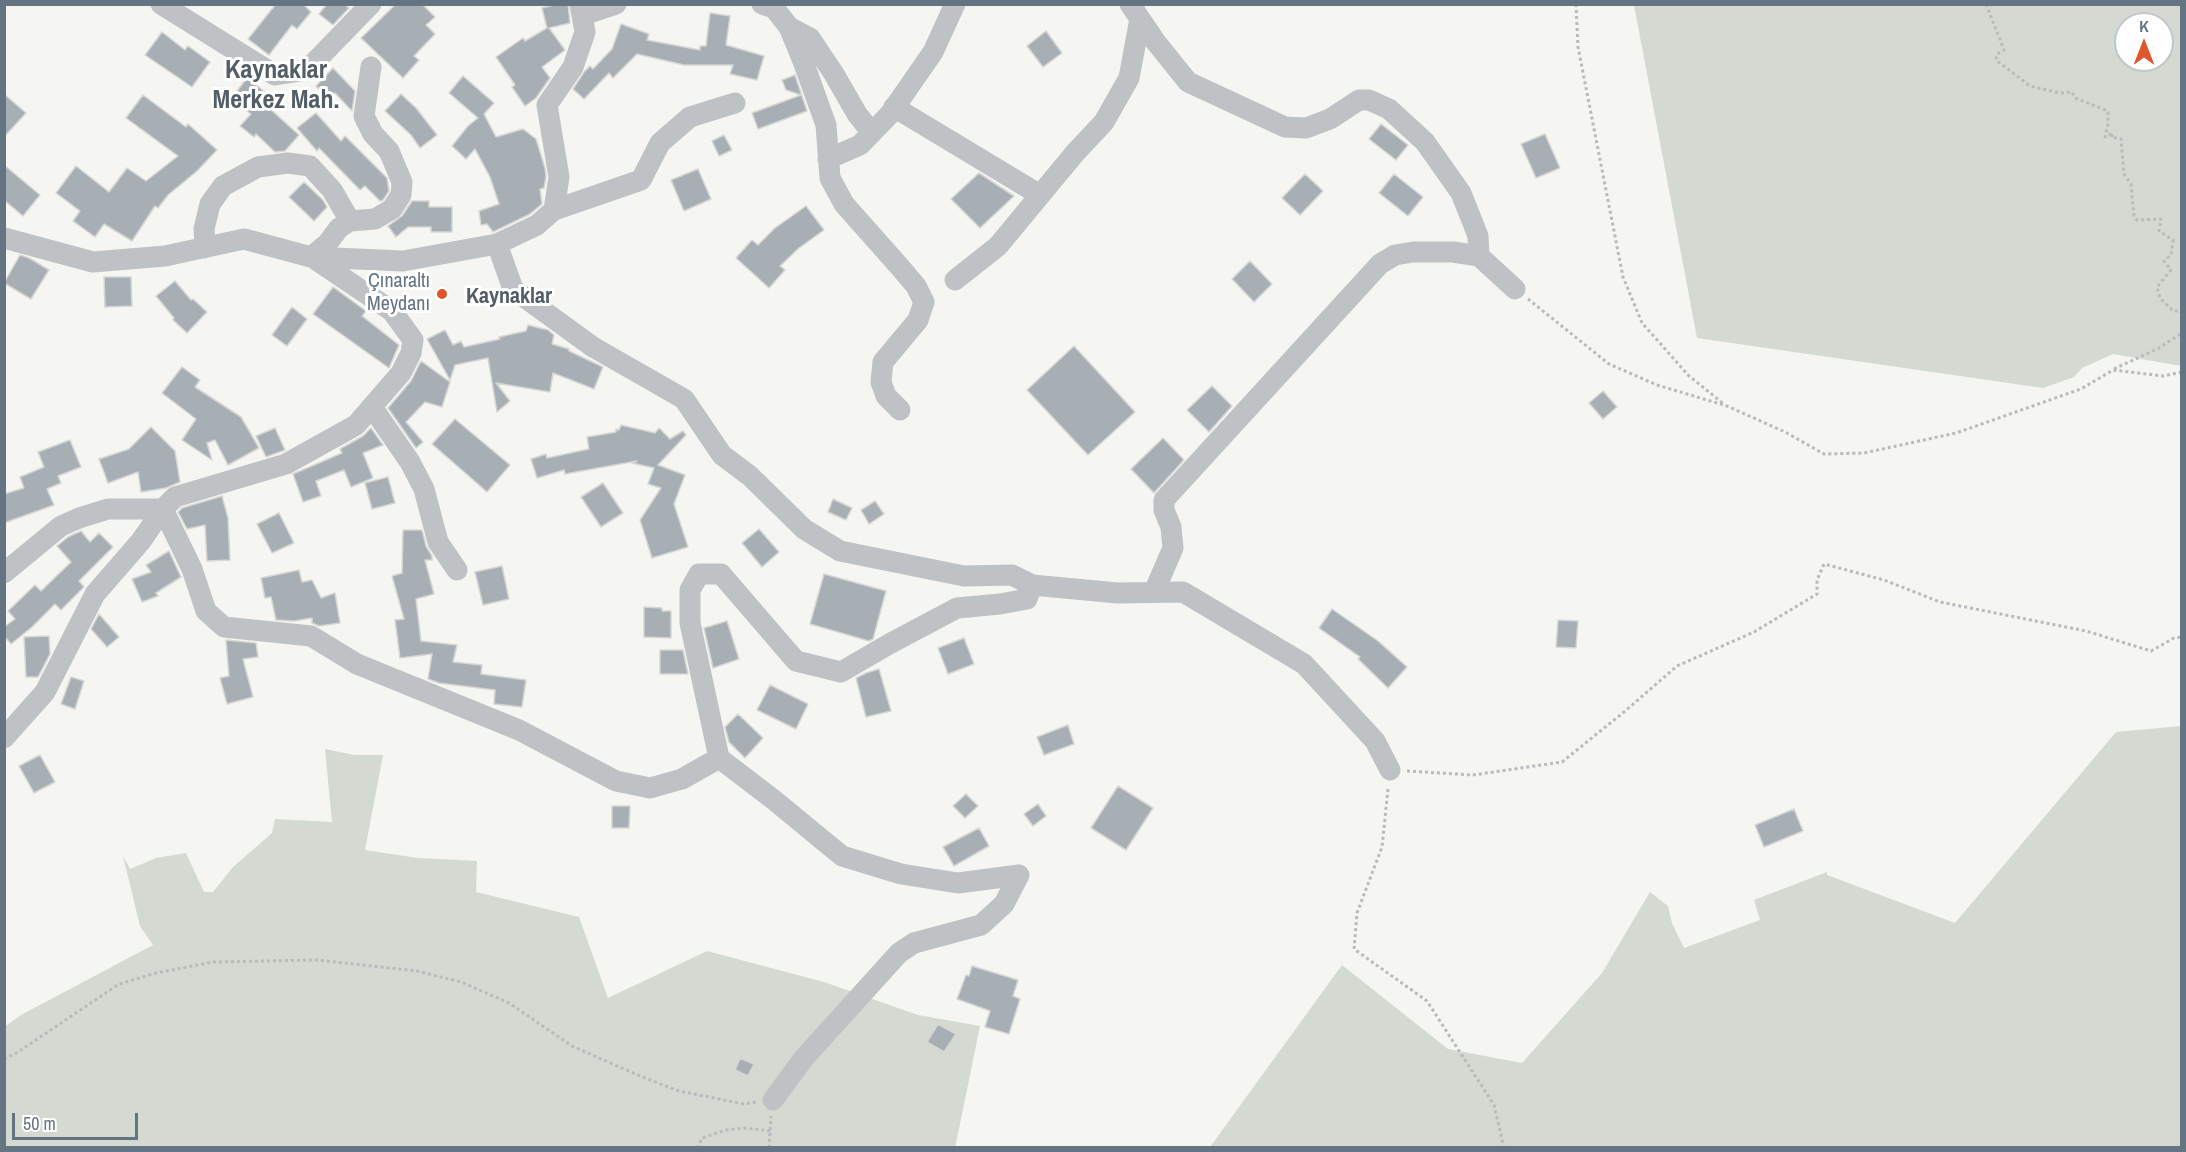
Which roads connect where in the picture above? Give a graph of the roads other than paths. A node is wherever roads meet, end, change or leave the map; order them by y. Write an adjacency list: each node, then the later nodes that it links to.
1 (161, 4): 5 (street)
2 (616, 4): 6 (street)
3 (762, 4): 8 (street)
4 (955, 4): 11 (street)
5 (369, 5)
6 (581, 10): 15 (street)
7 (1135, 12): 14 (street); 20 (street)
8 (789, 27): 12 (street); 13 (street)
9 (371, 67): 16 (street)
10 (735, 103): 15 (street)
11 (894, 107): 12 (street); 14 (street)
12 (872, 133): 13 (street)
13 (828, 159): 25 (street)
14 (1040, 195): 22 (street)
15 (554, 210): 18 (street)
16 (350, 221): 19 (street); 21 (street)
17 (4, 238): 19 (street)
18 (497, 244): 21 (street); 29 (street)
19 (206, 248): 21 (street)
20 (1479, 256): 23 (street); 30 (street)
21 (312, 257): 24 (street)
22 (955, 280)
23 (1515, 289)
24 (372, 407): 26 (street); 27 (street)
25 (900, 410)
26 (163, 509): 28 (street); 31 (street); 32 (street)
27 (457, 570)
28 (4, 573)
29 (1032, 585): 30 (street); 32 (street)
30 (1154, 592): 33 (street)
31 (4, 738)
32 (719, 758): 34 (street)
33 (1390, 770)
34 (773, 1100)

